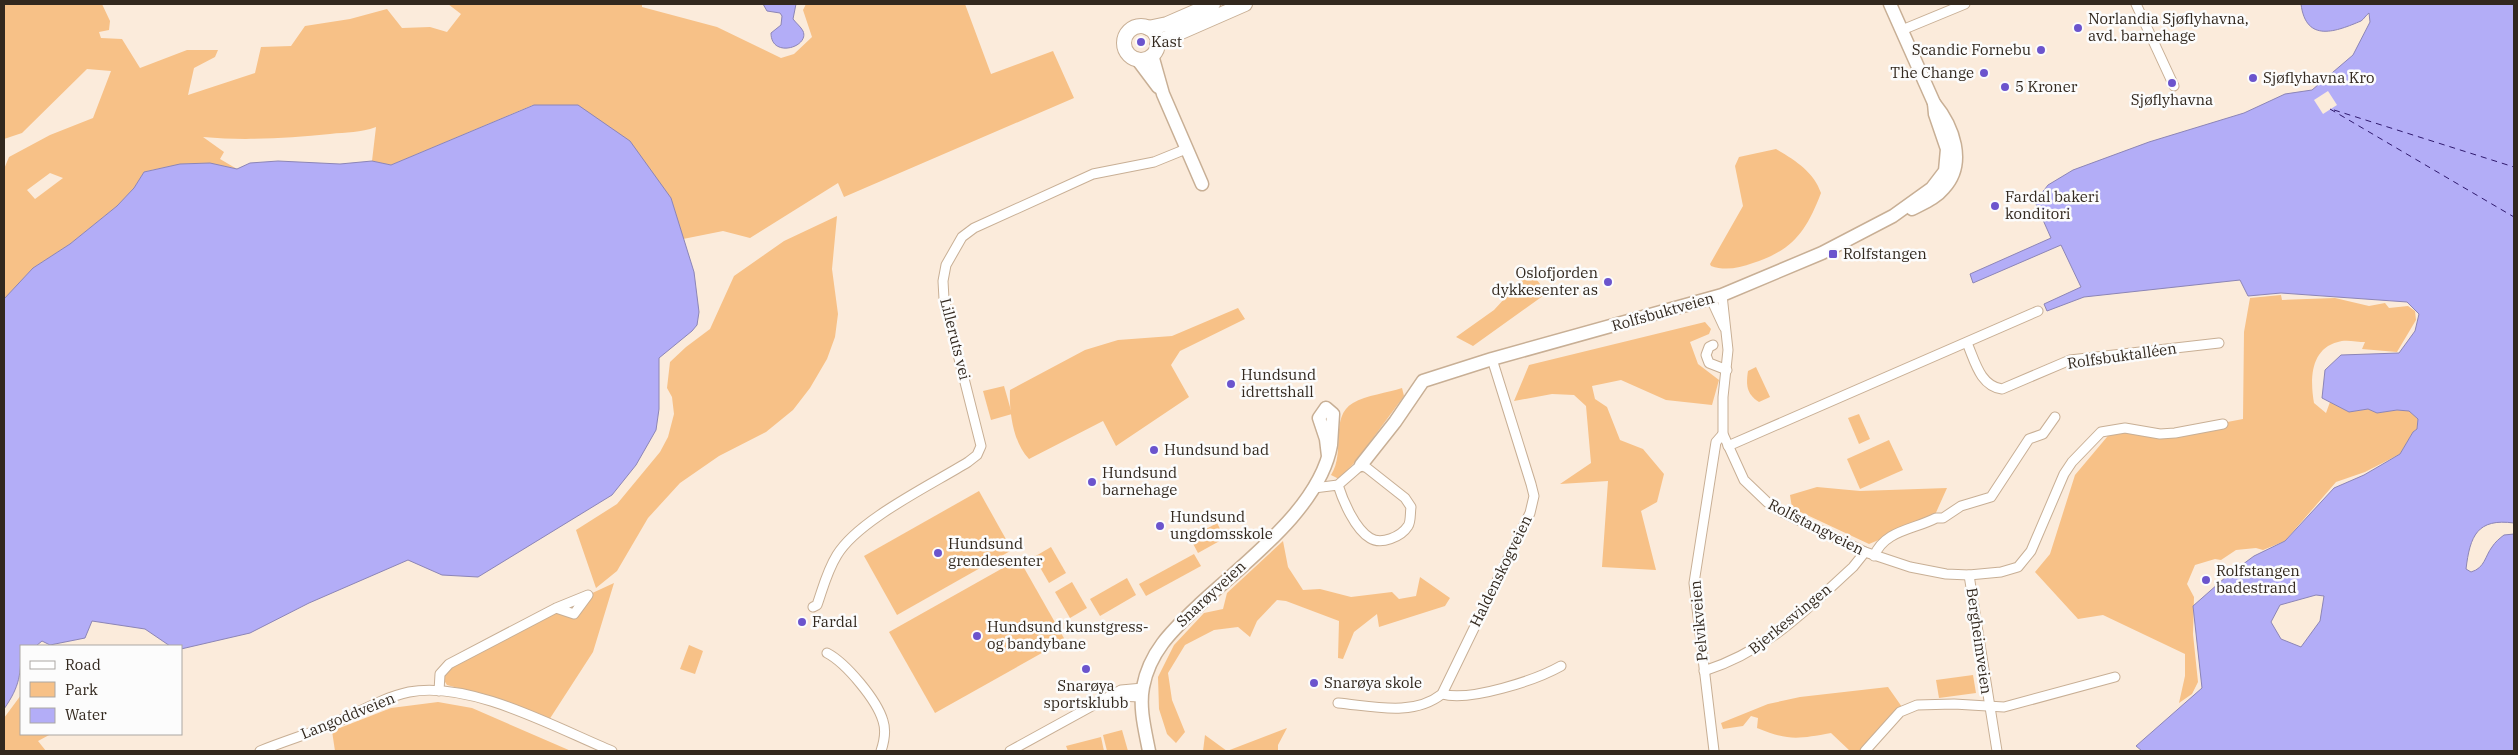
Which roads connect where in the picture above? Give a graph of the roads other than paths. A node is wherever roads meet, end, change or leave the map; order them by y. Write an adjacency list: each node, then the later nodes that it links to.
1 (1212, 4): 6 (main road)
2 (1245, 4): 8 (main road)
3 (1890, 4): 7 (street, Rolfsbuktveien)
4 (1965, 4): 7 (street)
5 (2136, 4): 10 (street)
6 (1148, 28): 8 (main road); 9 (main road)
7 (1902, 30): 14 (street, Rolfsbuktveien)
8 (1155, 50): 9 (main road); 11 (street)
9 (1137, 59): 11 (street)
10 (2174, 86)
11 (1163, 94): 12 (street)
12 (1186, 149): 13 (street); 32 (street, Lilleruts vei)
13 (1202, 184)
14 (1716, 297): 19 (street, Rolfsbuktveien); 20 (street, Rolfstangveien)
15 (2038, 311): 16 (street)
16 (1967, 343): 17 (street, Rolfsbuktalléen); 25 (street)
17 (2219, 343)
18 (1713, 345): 20 (street)
19 (1492, 359): 26 (street, Rolfsbuktveien); 40 (street, Haldenskogveien)
20 (1727, 370): 24 (street, Rolfstangveien)
21 (2055, 416): 30 (street, Rolfstangveien)
22 (1327, 423): 28 (street, Snarøyveien)
23 (2223, 424): 31 (street, Rolfstangveien)
24 (1723, 434): 25 (street, Rolfstangveien); 36 (street, Pelvikveien)
25 (1728, 446): 29 (street, Rolfstangveien)
26 (1361, 465): 27 (street); 27 (street)
27 (1338, 485): 28 (street)
28 (1314, 488): 39 (street, Snarøyveien)
29 (1865, 552): 30 (street, Rolfstangveien); 36 (street, Bjerkesvingen)
30 (1874, 556): 31 (street, Rolfstangveien)
31 (1970, 575): 42 (street, Bergheimveien)
32 (813, 607)
33 (556, 608): 38 (street)
34 (827, 653): 45 (street)
35 (1561, 666): 40 (street)
36 (1704, 671): 48 (street, Pelvikveien)
37 (2114, 677): 42 (street, Bergheimveien)
38 (440, 691): 43 (street, Langoddveien); 44 (street, Langoddveien)
39 (1142, 692): 46 (street); 47 (street, Snarøyveien)
40 (1442, 694): 41 (street)
41 (1338, 703)
42 (1988, 708): 49 (street, Bergheimveien); 50 (street, Bergheimveien)
43 (260, 751)
44 (612, 751)
45 (881, 751)
46 (1010, 751)
47 (1149, 751)
48 (1714, 751)
49 (1865, 751)
50 (1997, 751)

